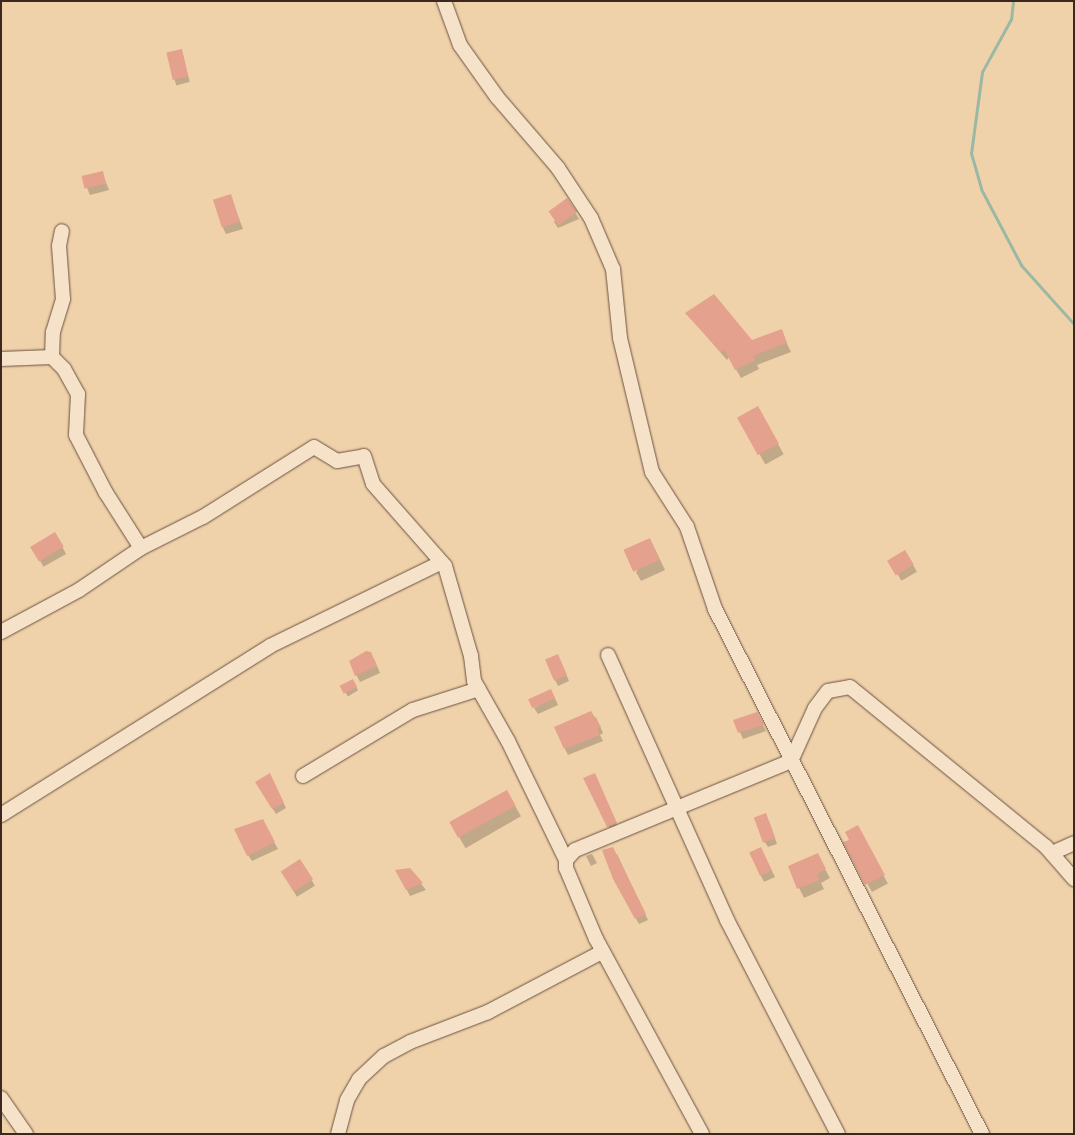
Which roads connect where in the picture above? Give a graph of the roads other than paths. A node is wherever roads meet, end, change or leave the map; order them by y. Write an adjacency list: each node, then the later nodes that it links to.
1 (444, 1): 10 (street)
2 (62, 231): 3 (street)
3 (52, 357): 4 (street); 5 (street)
4 (1, 359)
5 (141, 548): 6 (street); 7 (street)
6 (442, 562): 9 (street); 13 (street)
7 (1, 632)
8 (608, 654): 12 (street)
9 (480, 690): 11 (street); 16 (street)
10 (791, 761): 12 (street); 15 (street); 24 (street)
11 (303, 776)
12 (676, 809): 16 (street); 23 (street)
13 (1, 815)
14 (1074, 843): 15 (street)
15 (1052, 853): 17 (street)
16 (566, 860): 18 (street)
17 (1074, 879)
18 (602, 952): 21 (street); 22 (street)
19 (1, 1098): 20 (street)
20 (26, 1134)
21 (338, 1134)
22 (702, 1134)
23 (838, 1134)
24 (982, 1134)

